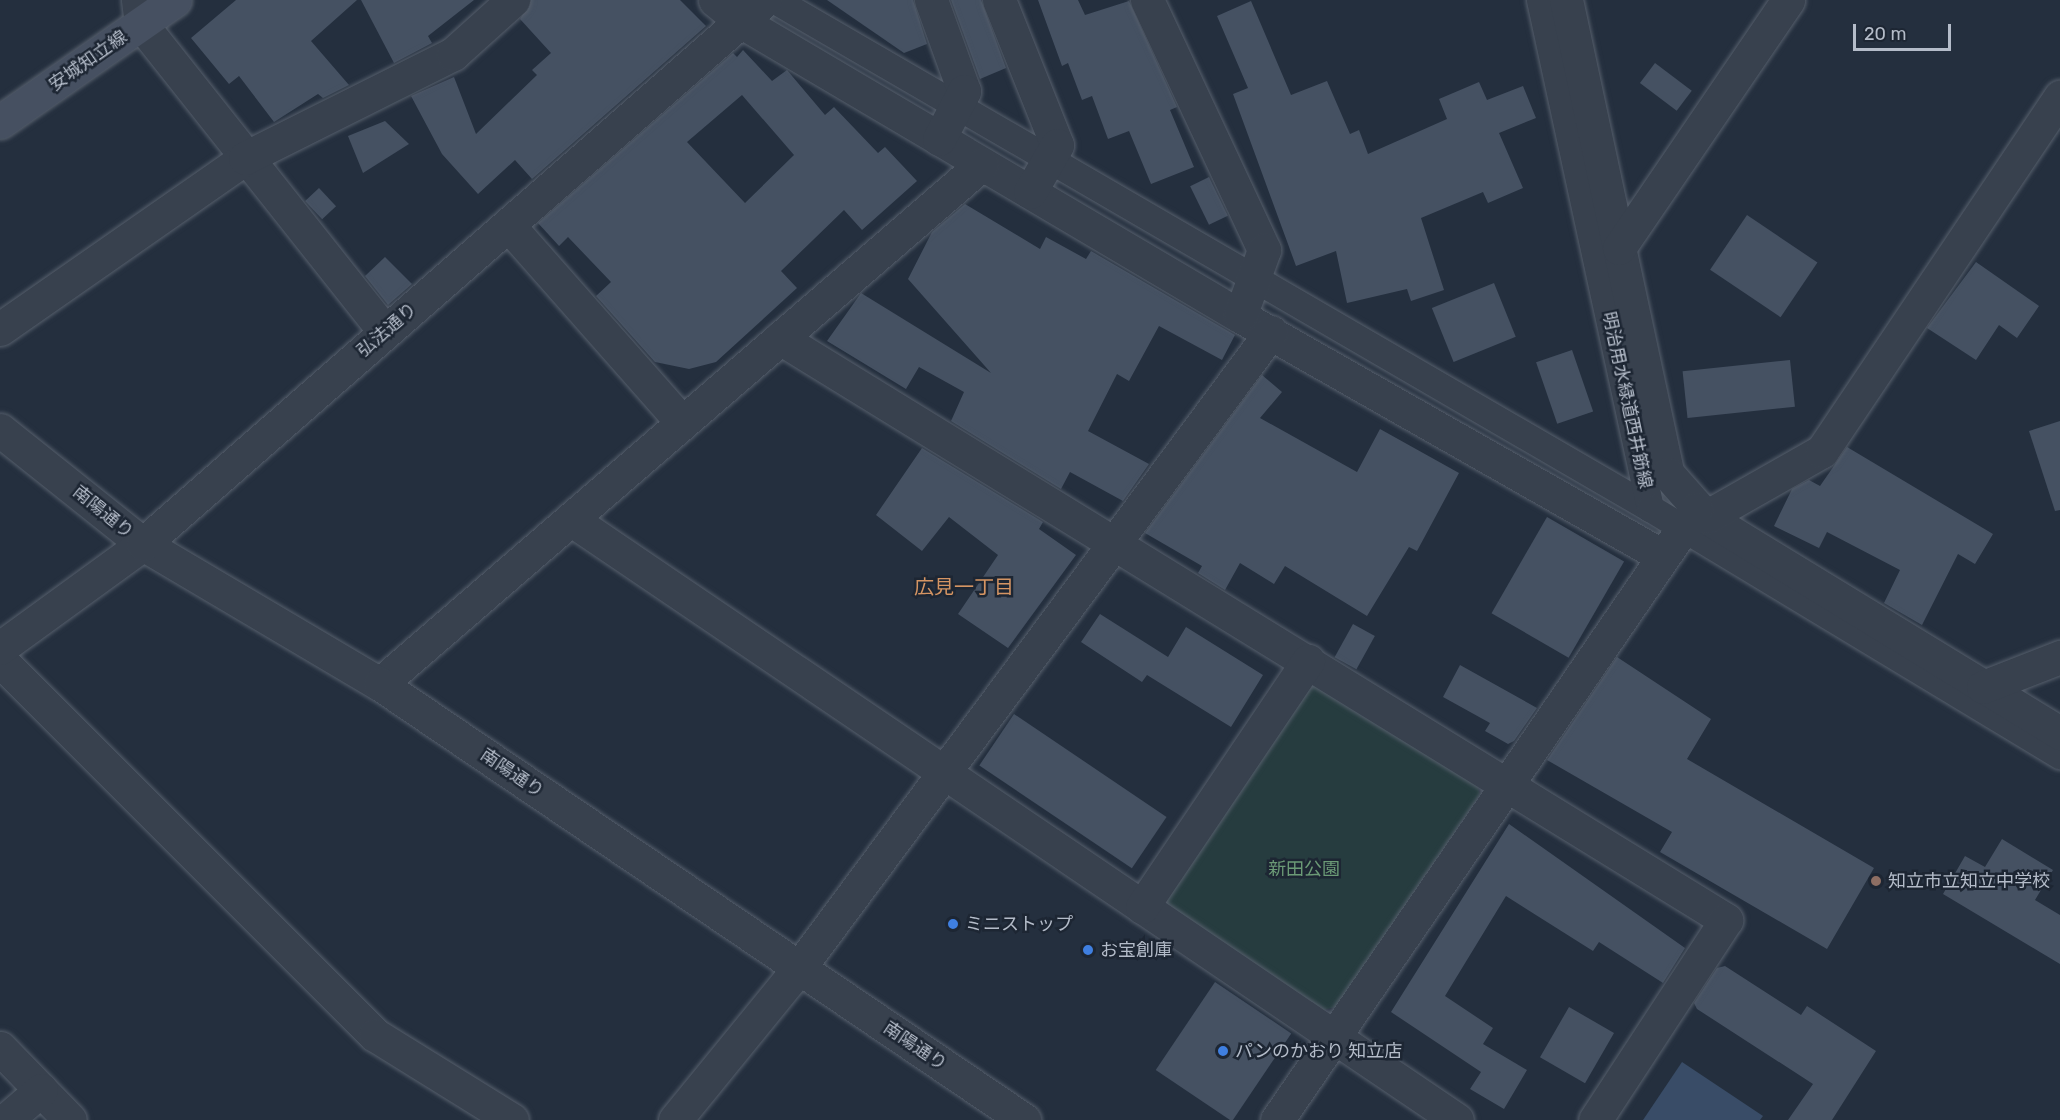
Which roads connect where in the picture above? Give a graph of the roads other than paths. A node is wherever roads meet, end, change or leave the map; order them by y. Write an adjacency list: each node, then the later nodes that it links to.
1 (175, 0): 12 (main road, 安城知立線)
2 (513, 0): 17 (street)
3 (715, 0): 11 (street)
4 (775, 0): 14 (street)
5 (931, 0): 14 (street)
6 (999, 0): 18 (street)
7 (1147, 0): 23 (street)
8 (1540, 0): 31 (street, 明治用水緑道西井筋線)
9 (1566, 0): 22 (street)
10 (1788, 0): 22 (street)
11 (753, 11): 16 (street); 21 (street, 弘法通り)
12 (140, 12): 15 (main road, 安城知立線); 17 (street)
13 (2060, 97): 32 (street)
14 (956, 106): 16 (street); 18 (street)
15 (0, 122)
16 (939, 139): 19 (street)
17 (245, 159): 25 (street); 26 (street)
18 (1048, 160): 20 (street); 23 (street)
19 (982, 165): 20 (street); 28 (street)
20 (1029, 192): 24 (street)
21 (509, 226): 26 (street, 弘法通り); 29 (street)
22 (1619, 248): 32 (street)
23 (1254, 278): 24 (street); 31 (street)
24 (1240, 316): 27 (street)
25 (0, 329)
26 (385, 332): 35 (street, 弘法通り)
27 (1271, 332): 34 (street); 36 (street)
28 (780, 338): 29 (street); 34 (street)
29 (681, 421): 33 (street)
30 (0, 430): 35 (street, 南陽通り)
31 (1650, 508): 32 (street, 明治用水緑道西井筋線)
32 (1695, 518): 36 (street); 42 (street); 44 (street, 明治用水緑道西井筋線)
33 (572, 520): 41 (street); 45 (street)
34 (1113, 540): 40 (street); 45 (street)
35 (143, 544): 37 (street, 弘法通り); 41 (street, 南陽通り)
36 (1663, 556): 46 (street)
37 (0, 648)
38 (2060, 657): 42 (street)
39 (0, 660): 54 (street)
40 (1308, 661): 46 (street); 47 (street)
41 (380, 684): 48 (street, 南陽通り)
42 (1983, 687): 43 (street)
43 (2060, 733)
44 (2060, 755)
45 (941, 771): 47 (street); 48 (street)
46 (1504, 786): 49 (street); 59 (street)
47 (1142, 907): 49 (street)
48 (799, 968): 55 (street); 56 (street, 南陽通り)
49 (1333, 1037): 57 (street); 58 (street)
50 (0, 1048): 51 (street)
51 (41, 1090): 52 (street); 53 (street)
52 (6, 1120)
53 (70, 1120)
54 (512, 1120)
55 (675, 1120)
56 (1024, 1120)
57 (1277, 1120)
58 (1457, 1120)
59 (1594, 1120)

